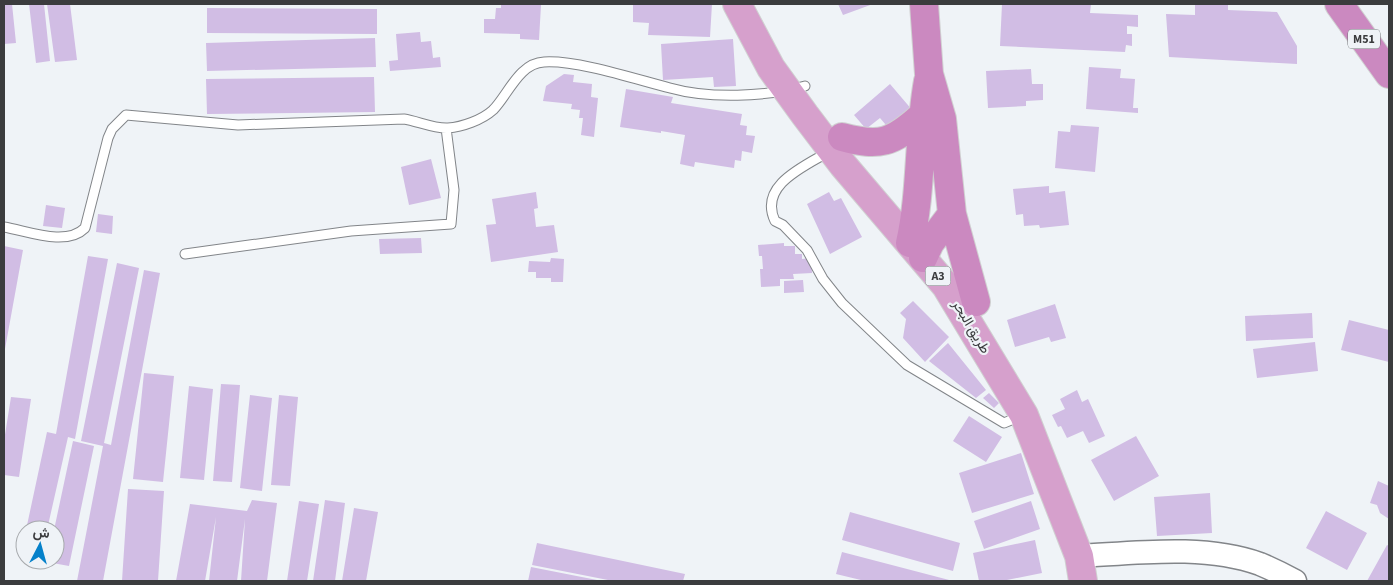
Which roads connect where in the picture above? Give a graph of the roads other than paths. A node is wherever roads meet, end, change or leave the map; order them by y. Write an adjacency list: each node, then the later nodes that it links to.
1 (737, 4): 7 (highway, طريق البحر / A3)
2 (754, 4): 7 (highway, طريق البحر / A3)
3 (924, 4): 5 (highway)
4 (1339, 4): 6 (highway, M51)
5 (929, 74): 8 (highway); 11 (highway)
6 (1389, 74)
7 (796, 88): 9 (lane); 10 (highway, طريق البحر / A3)
8 (921, 117): 10 (highway); 13 (highway)
9 (446, 128): 12 (lane); 14 (lane)
10 (837, 143): 13 (highway, طريق البحر / A3); 16 (lane)
11 (952, 214): 13 (highway); 15 (highway)
12 (4, 227)
13 (919, 242): 15 (highway, طريق البحر / A3); 16 (highway, طريق البحر / A3)
14 (184, 254)
15 (976, 302): 17 (highway, طريق البحر / A3)
16 (1024, 415): 17 (highway, طريق البحر / A3)
17 (1090, 568): 18 (street)
18 (1295, 581)

